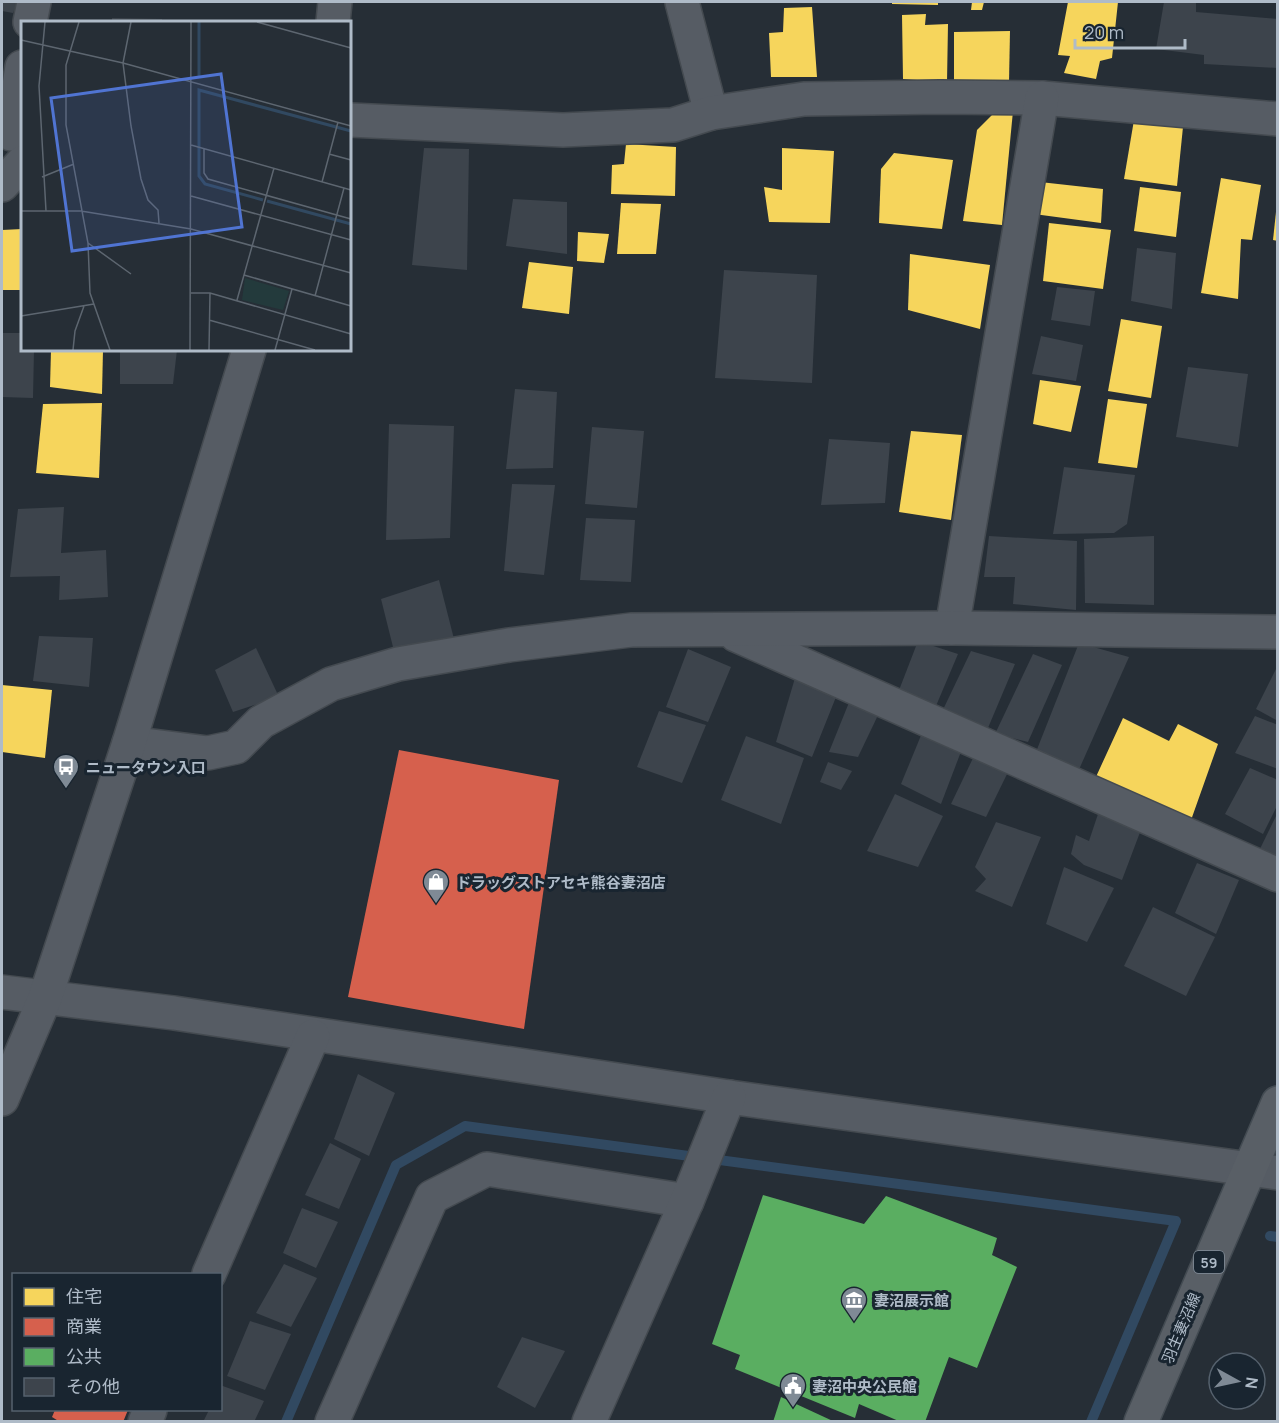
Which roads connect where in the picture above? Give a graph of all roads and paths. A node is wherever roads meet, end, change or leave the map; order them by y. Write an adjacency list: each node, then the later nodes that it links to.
1 (34, 2): 4 (street)
2 (335, 2): 5 (street)
3 (682, 2): 8 (street)
4 (30, 21)
5 (333, 21)
6 (21, 76): 11 (street)
7 (1042, 98): 8 (street); 9 (street); 14 (street)
8 (711, 113): 10 (street)
9 (1278, 118)
10 (351, 120)
11 (14, 141): 12 (street)
12 (2, 185)
13 (249, 351): 17 (street)
14 (952, 628): 15 (street); 16 (street)
15 (725, 630): 17 (street); 18 (street)
16 (1278, 632)
17 (129, 743): 20 (street)
18 (1278, 875)
19 (2, 992): 20 (street)
20 (45, 998): 21 (street); 23 (street)
21 (313, 1036): 22 (street); 27 (street)
22 (729, 1097): 25 (street); 26 (street)
23 (2, 1099)
24 (1278, 1102): 25 (main road, 羽生妻沼線 / 59)
25 (1264, 1171): 30 (main road, 羽生妻沼線 / 59)
26 (687, 1201): 28 (street); 29 (street)
27 (210, 1273)
28 (333, 1422)
29 (589, 1422)
30 (1141, 1422)

